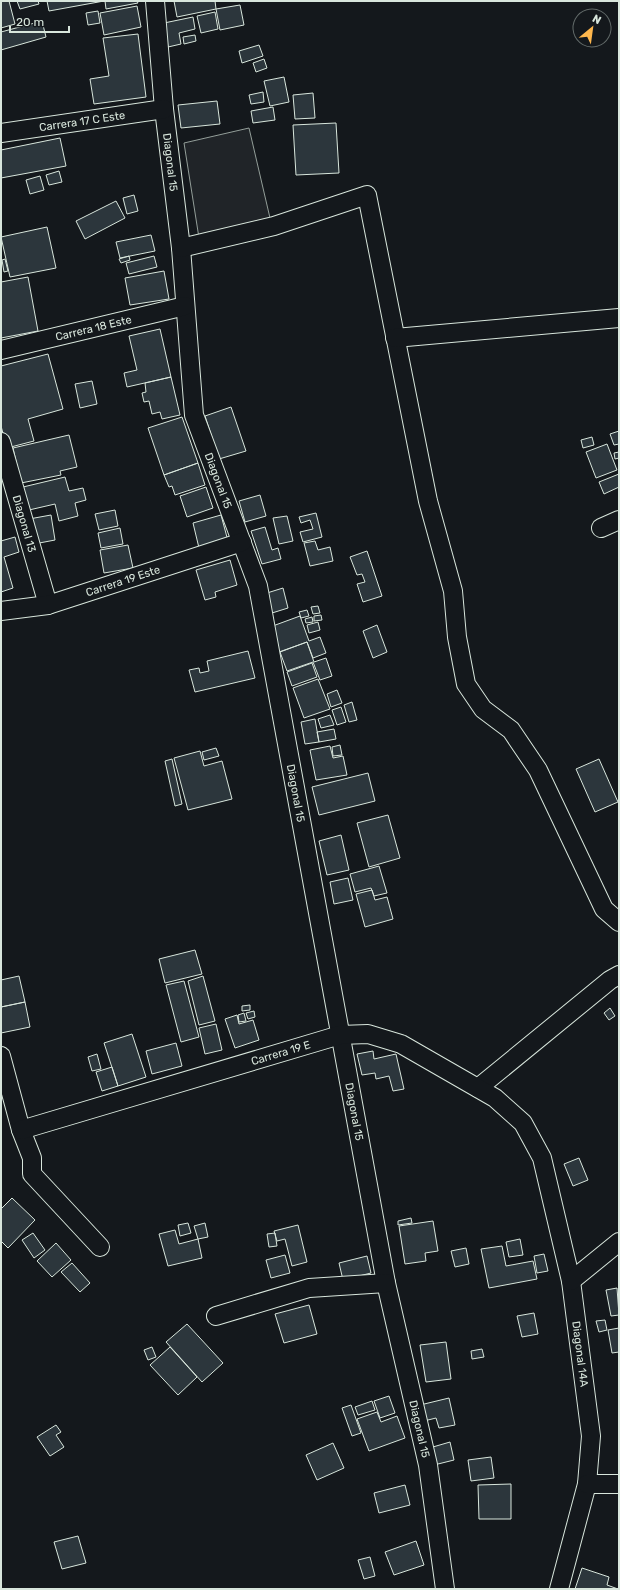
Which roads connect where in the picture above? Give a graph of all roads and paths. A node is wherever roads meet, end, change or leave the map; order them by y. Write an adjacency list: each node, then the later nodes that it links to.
1 (155, 1): 2 (street, Diagonal 15)
2 (164, 109): 3 (street, Carrera 17 C Este); 4 (street, Diagonal 15)
3 (1, 133)
4 (182, 248): 5 (street, Diagonal 15); 7 (street)
5 (185, 306): 8 (street, Carrera 18 Este); 12 (street, Diagonal 15)
6 (619, 318): 7 (street)
7 (395, 338): 15 (street)
8 (1, 350)
9 (1, 442): 13 (street, Diagonal 13)
10 (619, 520): 11 (street)
11 (601, 528)
12 (242, 542): 13 (street, Carrera 19 Este); 17 (street, Diagonal 15)
13 (48, 605): 14 (street, Carrera 19 Este)
14 (1, 611)
15 (619, 922)
16 (619, 975): 19 (street)
17 (340, 1035): 19 (street, Carrera 19 E); 22 (street, Carrera 19 E); 26 (street, Diagonal 15)
18 (1, 1056): 20 (street)
19 (478, 1088): 21 (street, Carrera 19 E)
20 (6, 1093): 22 (street)
21 (523, 1123): 25 (street, Diagonal 14A)
22 (21, 1130): 24 (street)
23 (619, 1242): 25 (street)
24 (100, 1246)
25 (571, 1281): 28 (street, Diagonal 14A)
26 (386, 1283): 27 (street); 30 (street, Diagonal 15)
27 (216, 1316)
28 (587, 1484): 29 (street); 31 (street, Diagonal 14A)
29 (619, 1484)
30 (445, 1589)
31 (559, 1589)

